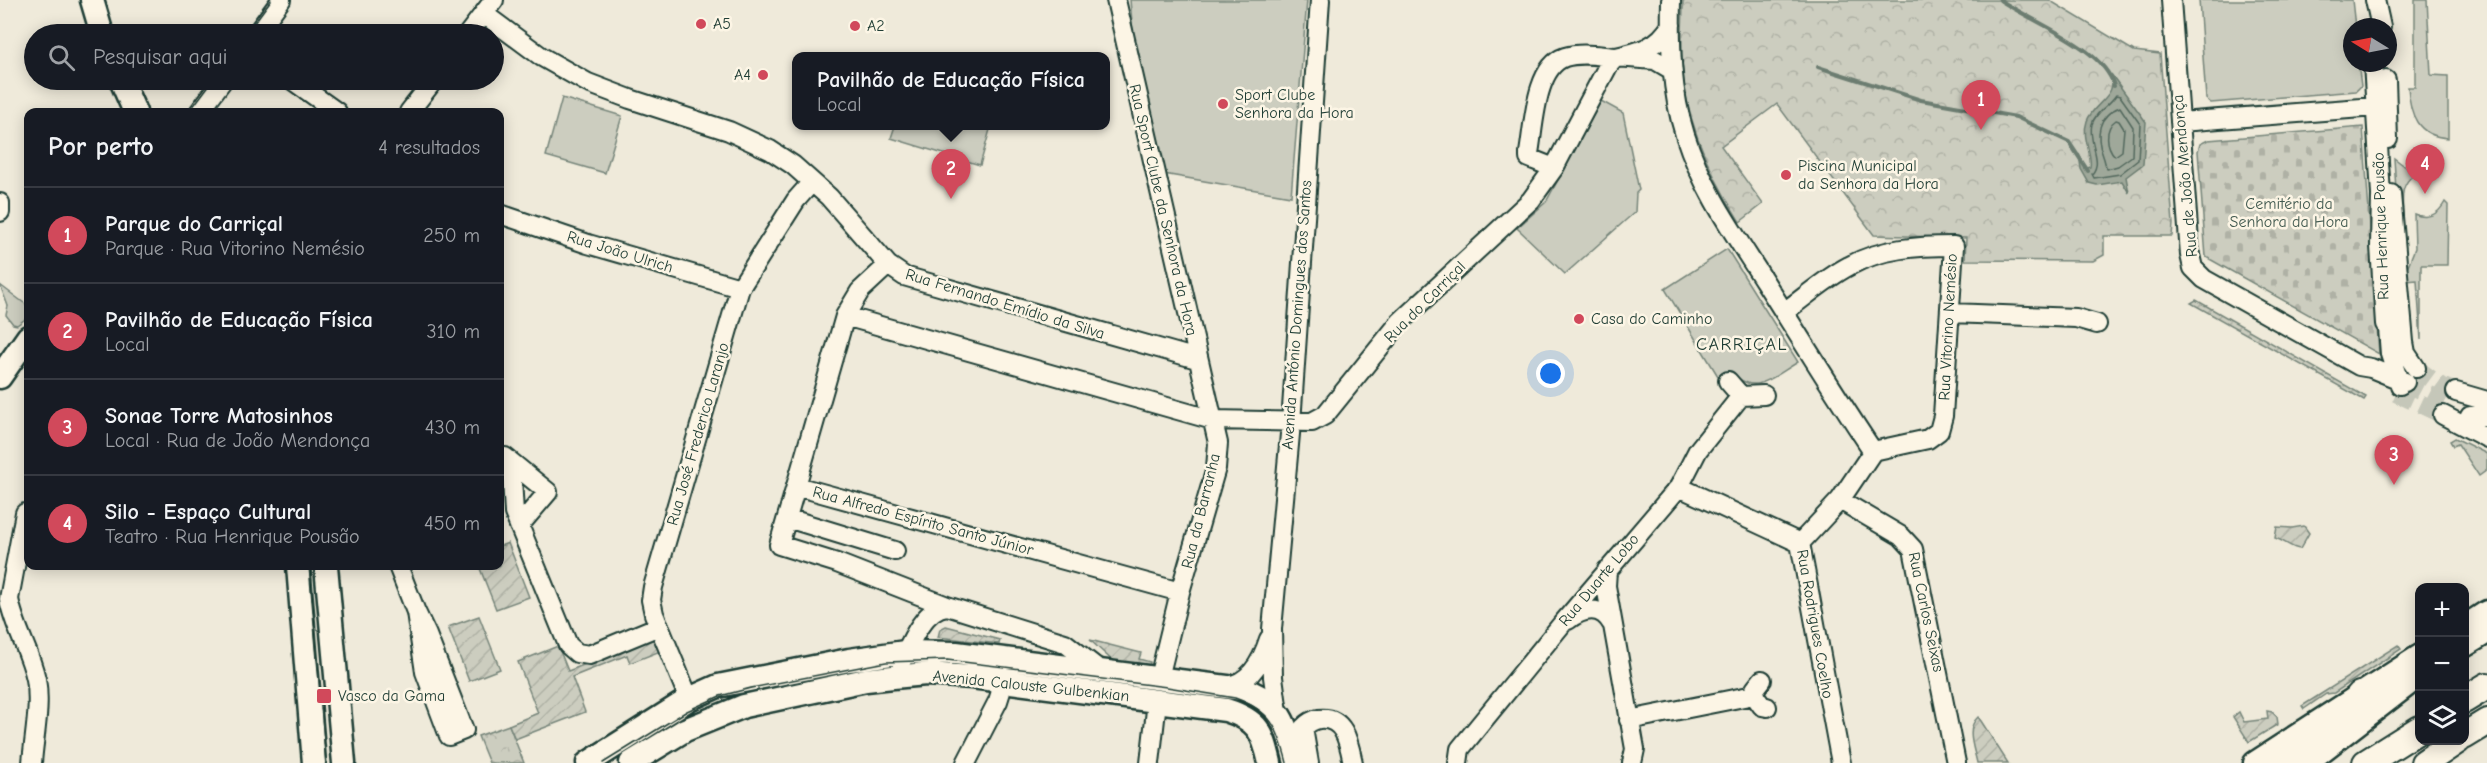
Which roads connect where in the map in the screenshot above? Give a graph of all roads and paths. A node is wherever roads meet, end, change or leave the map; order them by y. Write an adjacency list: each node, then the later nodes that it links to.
1 (92, 0): 12 (main road)
2 (281, 0): 13 (street)
3 (1116, 0): 43 (street, Rua Sport Clube da Senhora da Hora)
4 (1320, 0): 54 (street, Avenida António Domingues dos Santos)
5 (1671, 0): 15 (street)
6 (2171, 0): 29 (street, Rua de João Mendonça)
7 (2370, 0): 10 (street)
8 (2375, 0): 11 (street)
9 (489, 7): 14 (street); 31 (street, Rua Fernando Emídio da Silva)
10 (2371, 18)
11 (2379, 18)
12 (99, 24)
13 (263, 24)
14 (476, 24)
15 (1671, 25): 16 (street); 17 (street)
16 (1616, 57): 17 (street); 30 (street, Rua do Carriçal); 30 (street)
17 (1672, 70): 37 (street)
18 (2373, 72): 24 (street, Rua Henrique Pousão)
19 (2385, 72): 47 (street, Rua Henrique Pousão)
20 (125, 90): 25 (main road)
21 (216, 90): 26 (street)
22 (306, 90): 27 (street)
23 (426, 90): 28 (street)
24 (2375, 107): 29 (street); 42 (street, Rua Henrique Pousão)
25 (132, 108)
26 (202, 108)
27 (331, 108)
28 (412, 108)
29 (2180, 122): 44 (street, Rua de João Mendonça)
30 (1554, 168): 54 (street, Rua do Carriçal)
31 (812, 182): 35 (street, Rua Fernando Emídio da Silva); 36 (street, Rua José Frederico Laranjo)
32 (0, 203): 33 (street)
33 (0, 212)
34 (504, 215): 36 (street, Rua João Ulrich)
35 (888, 265): 39 (street, Rua Alfredo Espírito Santo Júnior); 43 (street, Rua Fernando Emídio da Silva)
36 (740, 288): 79 (street, Rua José Frederico Laranjo)
37 (1784, 312): 38 (street, Rua Vitorino Nemésio); 57 (street)
38 (1951, 313): 40 (street); 57 (street, Rua Vitorino Nemésio)
39 (845, 316): 53 (street); 60 (street, Rua Alfredo Espírito Santo Júnior)
40 (2097, 324)
41 (24, 343): 45 (main road)
42 (2390, 354): 44 (street); 47 (street, Rua Henrique Pousão)
43 (1197, 359): 53 (street, Rua Sport Clube da Senhora da Hora)
44 (2365, 367): 47 (street, Rua de João Mendonça)
45 (0, 377)
46 (1728, 381): 49 (street)
47 (2403, 382)
48 (1764, 394): 49 (street)
49 (1741, 396): 61 (street, Rua Duarte Lobo)
50 (2487, 401): 51 (street)
51 (2449, 404): 52 (street); 56 (street)
52 (2478, 416): 55 (street)
53 (1213, 420): 54 (street); 72 (street, Rua da Barranha)
54 (1291, 423): 80 (street, Avenida António Domingues dos Santos)
55 (2487, 424)
56 (2487, 438)
57 (1873, 451): 62 (street, Rua Rodrigues Coelho)
58 (504, 456): 65 (street)
59 (504, 467): 65 (street)
60 (796, 486): 64 (street); 72 (street, Rua Alfredo Espírito Santo Júnior)
61 (1679, 487): 66 (street); 71 (street, Rua Duarte Lobo)
62 (1840, 500): 66 (street, Rua Rodrigues Coelho); 119 (street, Rua Carlos Seixas)
63 (24, 518): 105 (street)
64 (787, 518): 67 (street); 73 (street, Avenida Calouste Gulbenkian)
65 (519, 526): 79 (street)
66 (1800, 543): 118 (street, Rua Rodrigues Coelho)
67 (895, 551)
68 (298, 570): 106 (main road)
69 (327, 570): 107 (main road)
70 (400, 570): 74 (street)
71 (1607, 570): 76 (street, Rua Duarte Lobo); 77 (street)
72 (1180, 592): 87 (street, Rua da Barranha)
73 (947, 606): 83 (street); 85 (street, Avenida Calouste Gulbenkian)
74 (416, 612): 74 (street)
75 (2487, 612): 78 (main road)
76 (1562, 624): 77 (street); 116 (street, Rua Duarte Lobo)
77 (1612, 624): 99 (street)
78 (2469, 624)
79 (659, 626): 96 (street, Rua José Frederico Laranjo)
80 (1272, 629): 90 (street, Avenida António Domingues dos Santos); 93 (street); 98 (street, Avenida António Domingues dos Santos)
81 (2487, 632): 82 (main road)
82 (2469, 643)
83 (905, 652): 85 (main road, Avenida Calouste Gulbenkian); 86 (street); 96 (main road, Avenida Calouste Gulbenkian)
84 (2415, 659): 94 (main road)
85 (1101, 671): 87 (main road, Avenida Calouste Gulbenkian)
86 (904, 676): 89 (main road, Avenida Calouste Gulbenkian); 109 (main road, Avenida Calouste Gulbenkian)
87 (1159, 678): 90 (main road, Avenida Calouste Gulbenkian)
88 (2415, 679): 122 (main road)
89 (1004, 681): 97 (main road, Avenida Calouste Gulbenkian); 110 (street)
90 (1226, 686): 93 (main road, Avenida Calouste Gulbenkian)
91 (2487, 686): 95 (highway)
92 (1761, 694): 99 (street)
93 (1256, 695): 98 (main road, Avenida Calouste Gulbenkian); 101 (street)
94 (2360, 695): 120 (main road); 121 (highway)
95 (2469, 697)
96 (689, 699): 108 (main road, Avenida Calouste Gulbenkian)
97 (1157, 701): 101 (main road, Avenida Calouste Gulbenkian); 111 (street)
98 (1278, 712): 113 (main road, Avenida Calouste Gulbenkian)
99 (1629, 720): 117 (street)
100 (2487, 722): 103 (highway)
101 (1260, 731): 112 (main road)
102 (2415, 732): 123 (highway)
103 (2469, 733)
104 (2452, 745): 124 (highway)
105 (32, 763)
106 (314, 763)
107 (344, 763)
108 (588, 763)
109 (631, 763)
110 (966, 763)
111 (1150, 763)
112 (1270, 763)
113 (1296, 763)
114 (1309, 763): 115 (street)
115 (1353, 763)
116 (1458, 763)
117 (1632, 763)
118 (1841, 763)
119 (1956, 763)
120 (2255, 763)
121 (2284, 763)
122 (2306, 763)
123 (2366, 763)
124 (2424, 763)

